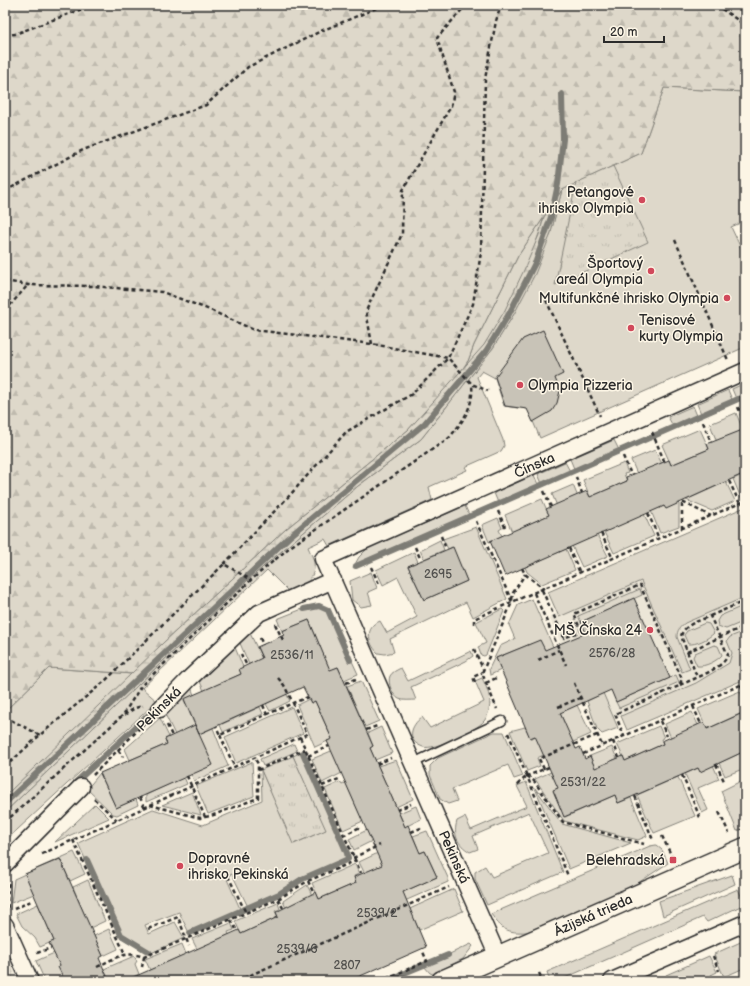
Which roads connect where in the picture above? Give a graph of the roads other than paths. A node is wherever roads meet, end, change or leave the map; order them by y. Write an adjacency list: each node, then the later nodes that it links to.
1 (745, 371): 2 (street, Čínska)
2 (323, 559): 3 (street, Pekinská)
3 (333, 580): 4 (street, Pekinská); 6 (street, Pekinská)
4 (160, 709)
5 (502, 721): 6 (lane)
6 (412, 763): 12 (street, Pekinská)
7 (81, 787): 9 (street)
8 (745, 848): 12 (street, Ázijská trieda)
9 (7, 871)
10 (745, 923): 15 (street)
11 (5, 925): 13 (street)
12 (498, 957): 14 (street, Ázijská trieda)
13 (30, 981)
14 (442, 981)
15 (612, 981)

